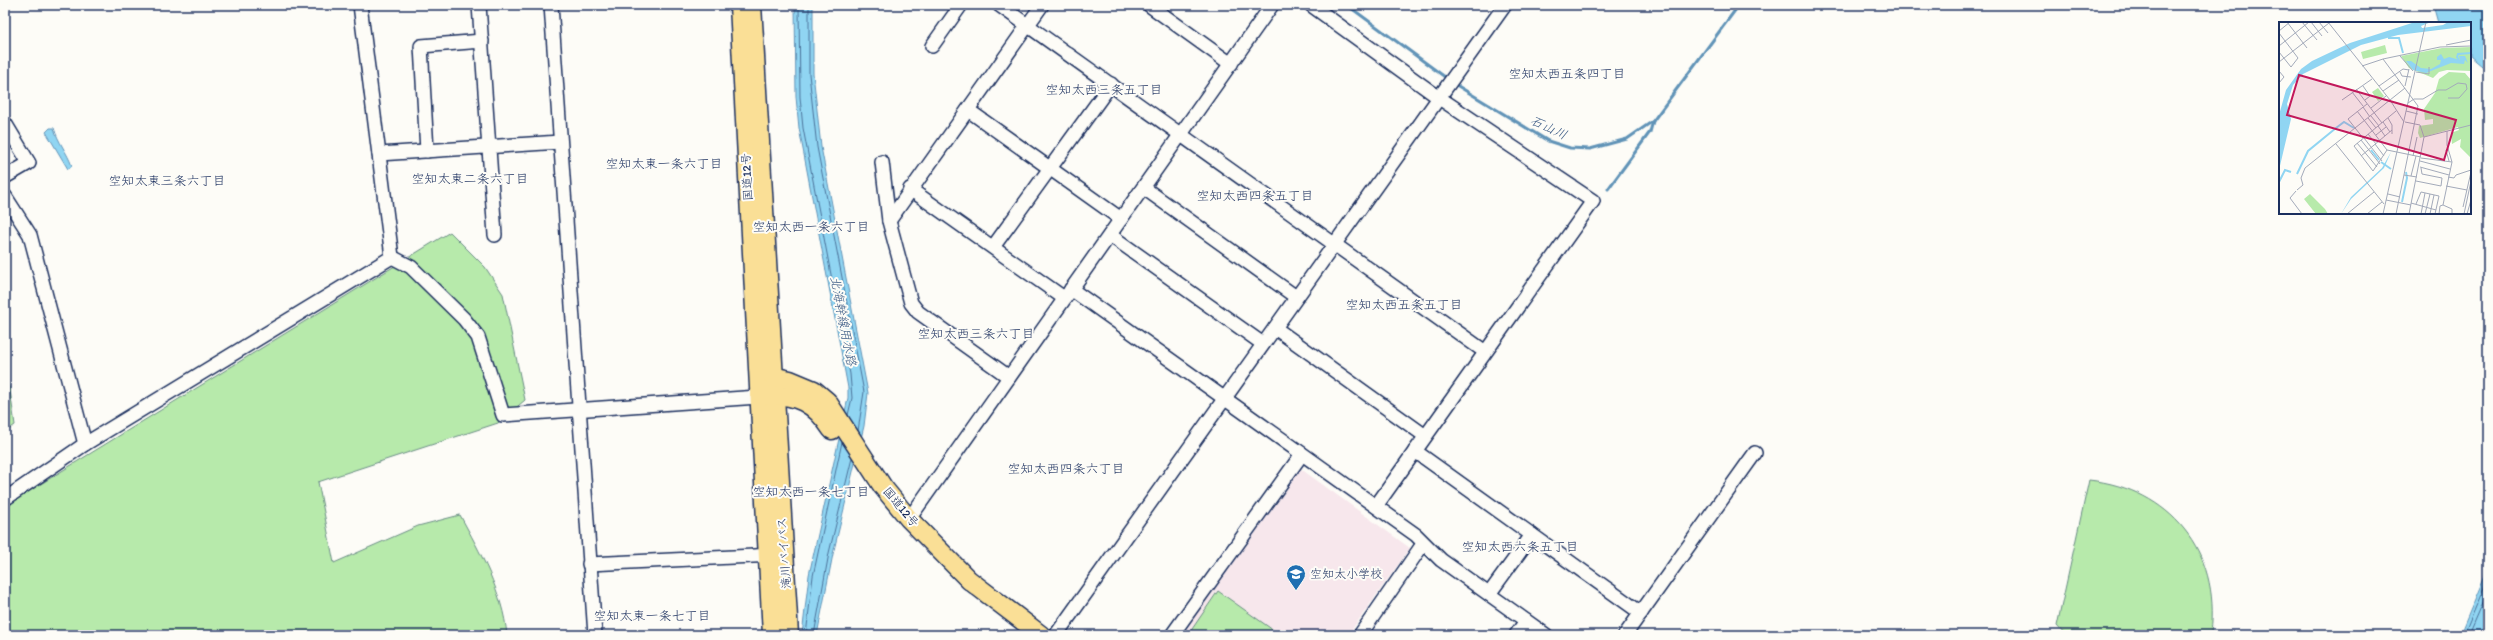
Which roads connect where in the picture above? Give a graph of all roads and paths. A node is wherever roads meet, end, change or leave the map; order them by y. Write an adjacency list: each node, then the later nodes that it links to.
1 (360, 5): 25 (street)
2 (479, 5): 14 (street)
3 (551, 5): 22 (street)
4 (739, 5): 46 (highway, 国道12号)
5 (752, 5): 44 (highway, 国道12号)
6 (961, 5): 15 (street)
7 (999, 5): 13 (street)
8 (1042, 5): 13 (street)
9 (1149, 5): 16 (street)
10 (1272, 5): 16 (street)
11 (1311, 5): 18 (street)
12 (1505, 5): 18 (street)
13 (1028, 25): 17 (street); 19 (street)
14 (482, 41): 23 (street); 24 (street)
15 (932, 46)
16 (1231, 64): 21 (street)
17 (1111, 84): 21 (street); 27 (street)
18 (1442, 92): 36 (street); 43 (street)
19 (968, 110): 27 (street); 30 (street)
20 (5, 122): 28 (street)
21 (1181, 133): 29 (street); 36 (street)
22 (560, 142): 23 (street); 48 (street)
23 (489, 147): 24 (street); 35 (street)
24 (427, 151): 25 (street)
25 (379, 154): 38 (street)
26 (882, 162): 33 (street)
27 (1050, 168): 32 (street); 37 (street)
28 (5, 177)
29 (1144, 188): 32 (street); 40 (street)
30 (910, 189): 33 (street); 37 (street)
31 (5, 196): 51 (street)
32 (1121, 219): 34 (street)
33 (889, 221): 45 (street)
34 (1110, 234): 39 (street); 42 (street)
35 (495, 235)
36 (1334, 244): 40 (street); 43 (street)
37 (993, 247): 39 (street)
38 (392, 257): 48 (street); 51 (street)
39 (1068, 293): 45 (street); 47 (street)
40 (1296, 297): 41 (street)
41 (1275, 328): 42 (street); 50 (street)
42 (1263, 344): 47 (street)
43 (1484, 351): 50 (street)
44 (772, 376): 46 (highway); 49 (highway, 国道12号)
45 (1008, 378): 58 (street)
46 (766, 396): 48 (street); 49 (highway, 国道12号); 61 (highway, 滝川バイパス)
47 (1225, 398): 54 (street); 71 (street)
48 (578, 409): 62 (street)
49 (832, 418): 55 (highway, 国道12号)
50 (1424, 435): 52 (street)
51 (85, 444): 56 (street)
52 (1415, 451): 57 (street); 59 (street)
53 (1755, 453): 64 (street)
54 (1302, 454): 57 (street); 72 (street)
55 (863, 467): 58 (highway, 国道12号); 69 (highway, 国道12号)
56 (5, 499)
57 (1376, 506): 60 (street)
58 (909, 519): 70 (highway, 国道12号)
59 (1532, 535): 63 (street); 64 (street)
60 (1423, 544): 63 (street); 73 (street)
61 (776, 555): 62 (street); 67 (highway, 滝川バイパス); 68 (highway, 滝川バイパス)
62 (589, 564): 66 (street)
63 (1488, 594): 65 (street)
64 (1641, 613): 76 (street)
65 (1526, 621): 74 (street); 75 (street)
66 (595, 635)
67 (772, 635)
68 (789, 635)
69 (1024, 635)
70 (1041, 635)
71 (1056, 635)
72 (1172, 635)
73 (1360, 635)
74 (1516, 635)
75 (1546, 635)
76 (1625, 635)

